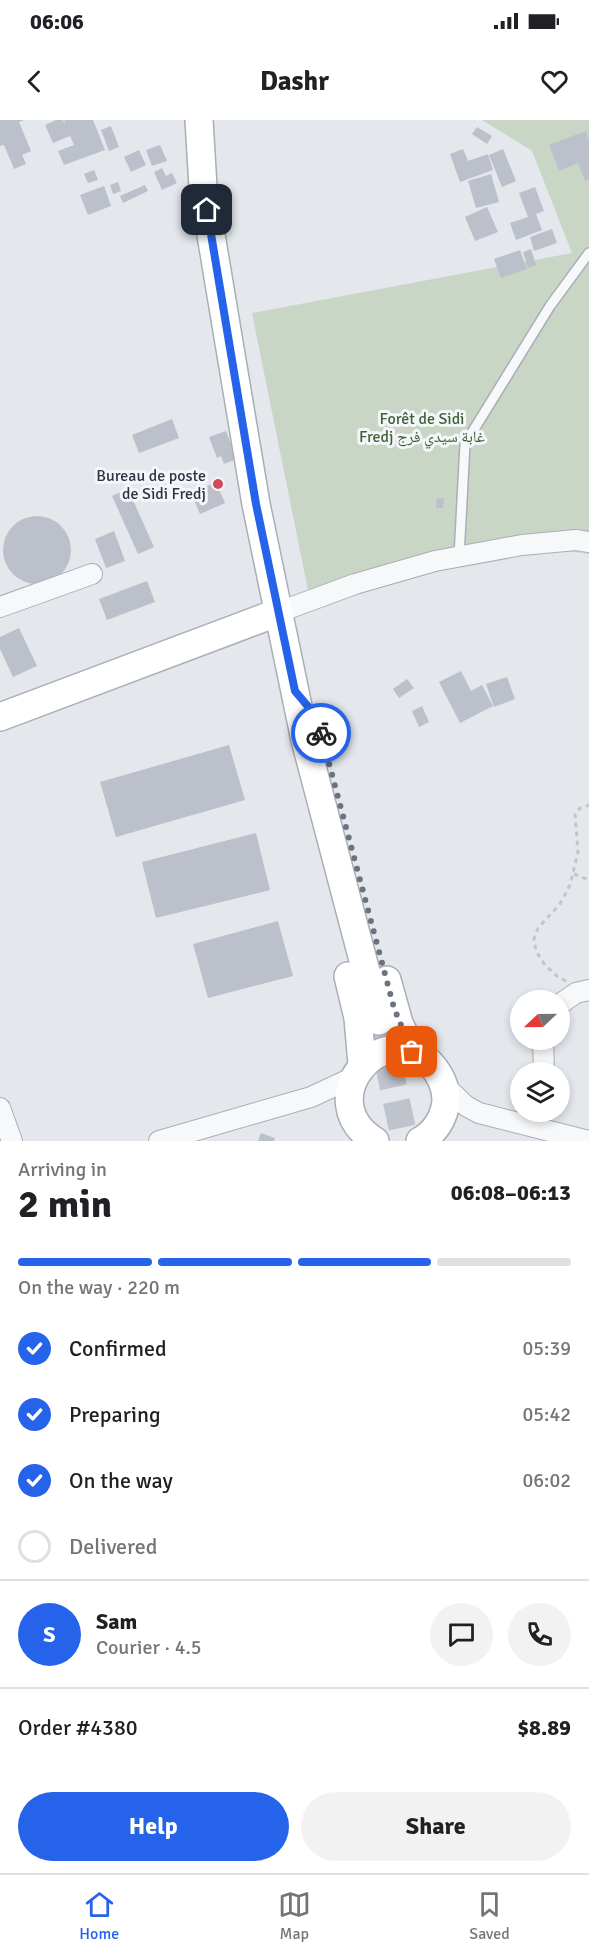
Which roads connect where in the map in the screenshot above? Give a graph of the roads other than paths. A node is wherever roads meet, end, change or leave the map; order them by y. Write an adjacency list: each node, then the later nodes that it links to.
1 (199, 120): 7 (main road)
2 (589, 253): 4 (lane)
3 (589, 542): 4 (street)
4 (459, 557): 7 (street)
5 (92, 574): 6 (street)
6 (0, 607)
7 (279, 612): 8 (main road); 9 (main road)
8 (295, 691): 12 (main road); 13 (main road); 14 (main road)
9 (0, 717)
10 (589, 990): 11 (street)
11 (570, 997)
12 (379, 1021)
13 (412, 1052): 14 (main road); 15 (main road)
14 (358, 1071): 16 (street); 18 (main road)
15 (444, 1085): 19 (street); 22 (main road)
16 (311, 1097): 18 (street); 24 (street)
17 (0, 1108): 23 (street)
18 (350, 1108): 25 (main road)
19 (479, 1113): 20 (street); 22 (street)
20 (510, 1117)
21 (548, 1122): 26 (street)
22 (432, 1133)
23 (12, 1141)
24 (159, 1141)
25 (375, 1141)
26 (589, 1141)

